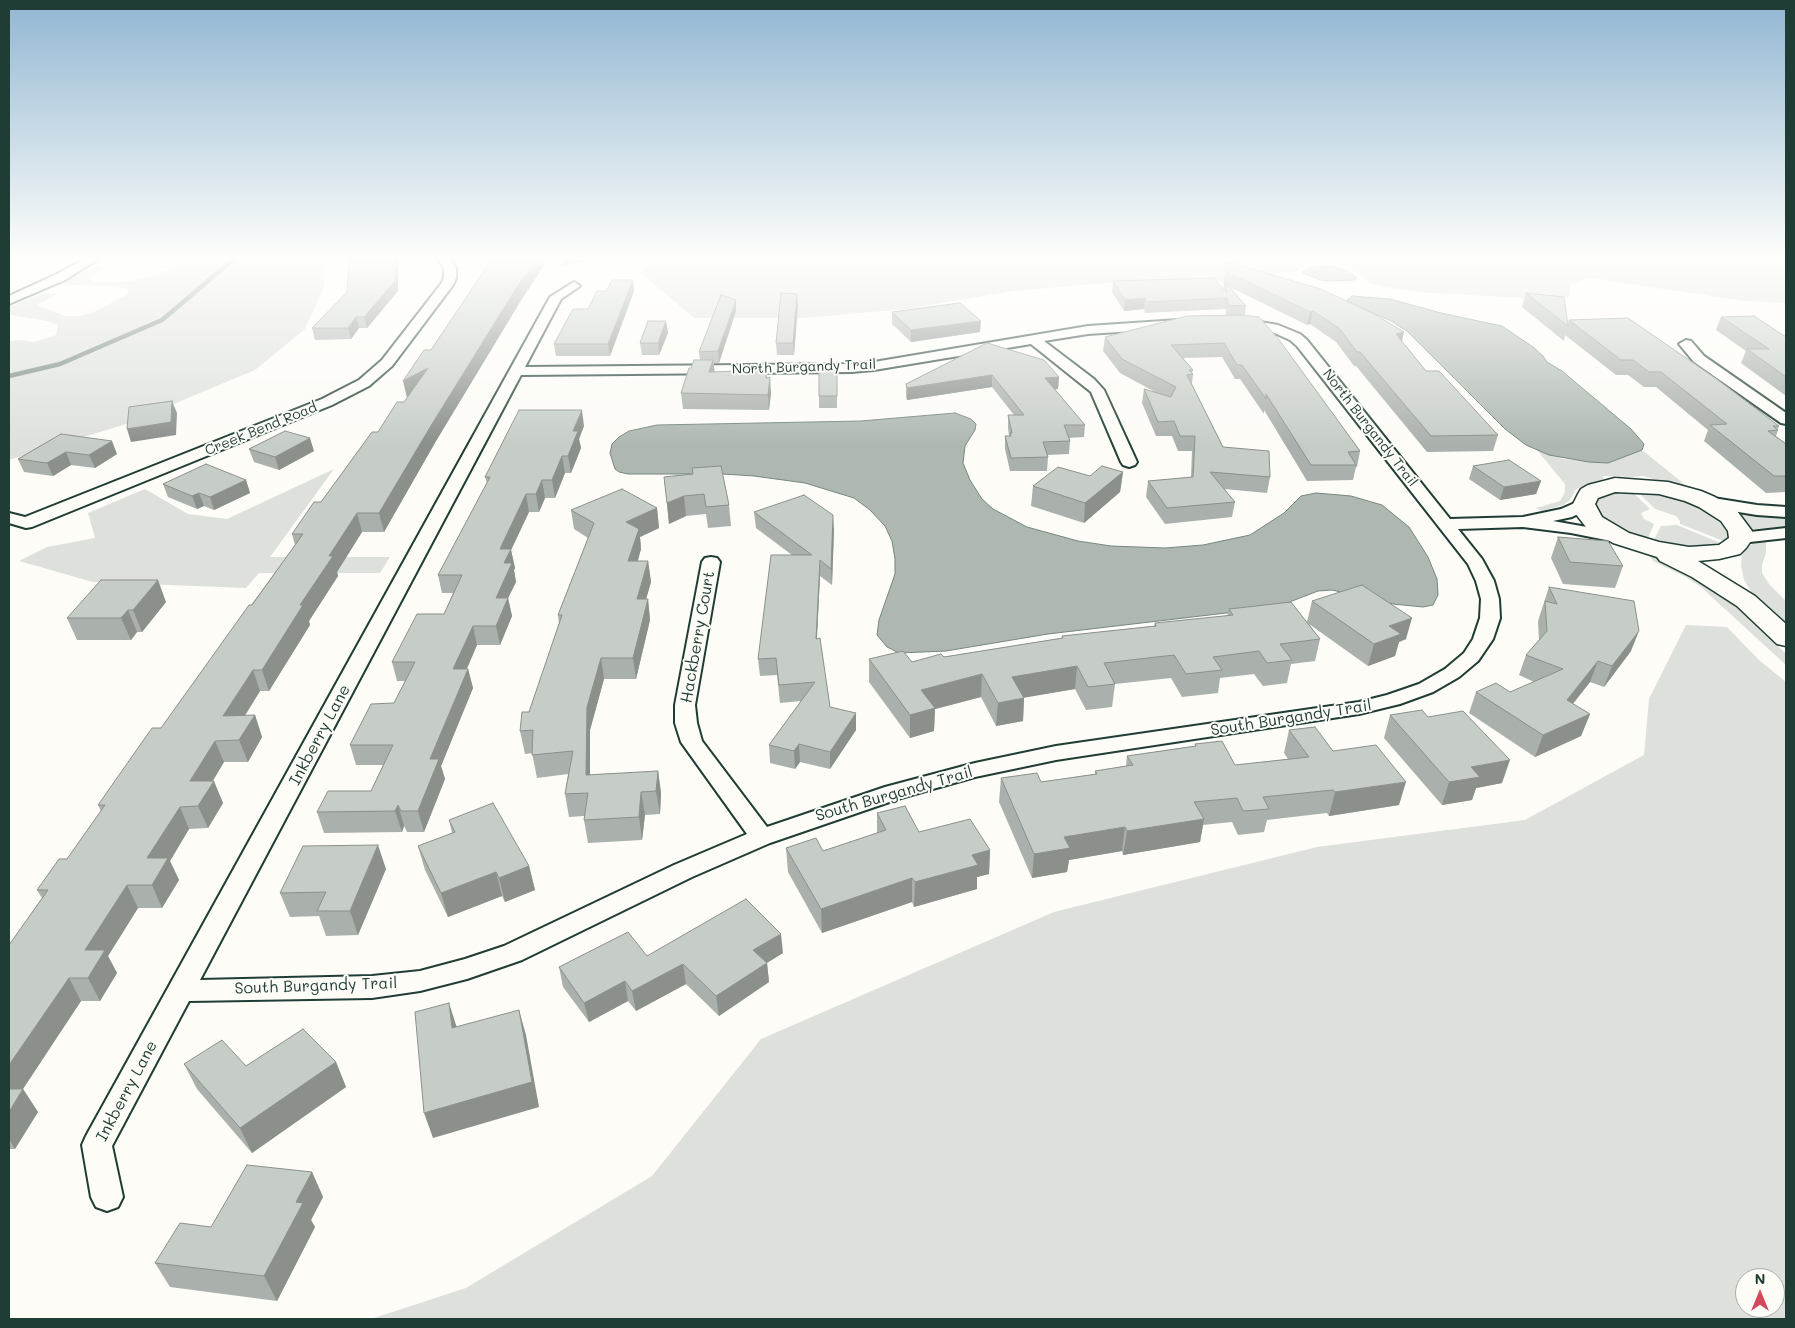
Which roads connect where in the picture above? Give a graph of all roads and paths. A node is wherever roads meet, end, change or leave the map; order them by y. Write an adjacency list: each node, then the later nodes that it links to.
1 (420, 321): 13 (street, Creek Bend Road)
2 (543, 321): 7 (street, Inkberry Lane)
3 (1224, 322): 15 (street, North Burgandy Trail)
4 (1187, 323): 5 (street, North Burgandy Trail)
5 (1033, 339): 7 (street, North Burgandy Trail); 9 (street)
6 (1686, 344): 8 (street)
7 (516, 371): 24 (street, Inkberry Lane)
8 (1786, 420)
9 (1129, 462)
10 (1707, 502): 11 (street); 12 (street); 18 (street)
11 (1584, 504): 14 (street); 17 (street)
12 (1786, 512)
13 (9, 518)
14 (1523, 522): 15 (street); 17 (street)
15 (1446, 524): 23 (street, South Burgandy Trail)
16 (1786, 533): 18 (street)
17 (1621, 538): 19 (street)
18 (1736, 544): 19 (street); 21 (street)
19 (1655, 549): 21 (street)
20 (711, 562): 23 (street, Hackberry Court)
21 (1746, 601): 22 (street)
22 (1786, 638)
23 (762, 837): 24 (street, South Burgandy Trail)
24 (182, 991): 25 (street, Inkberry Lane)
25 (107, 1196)

